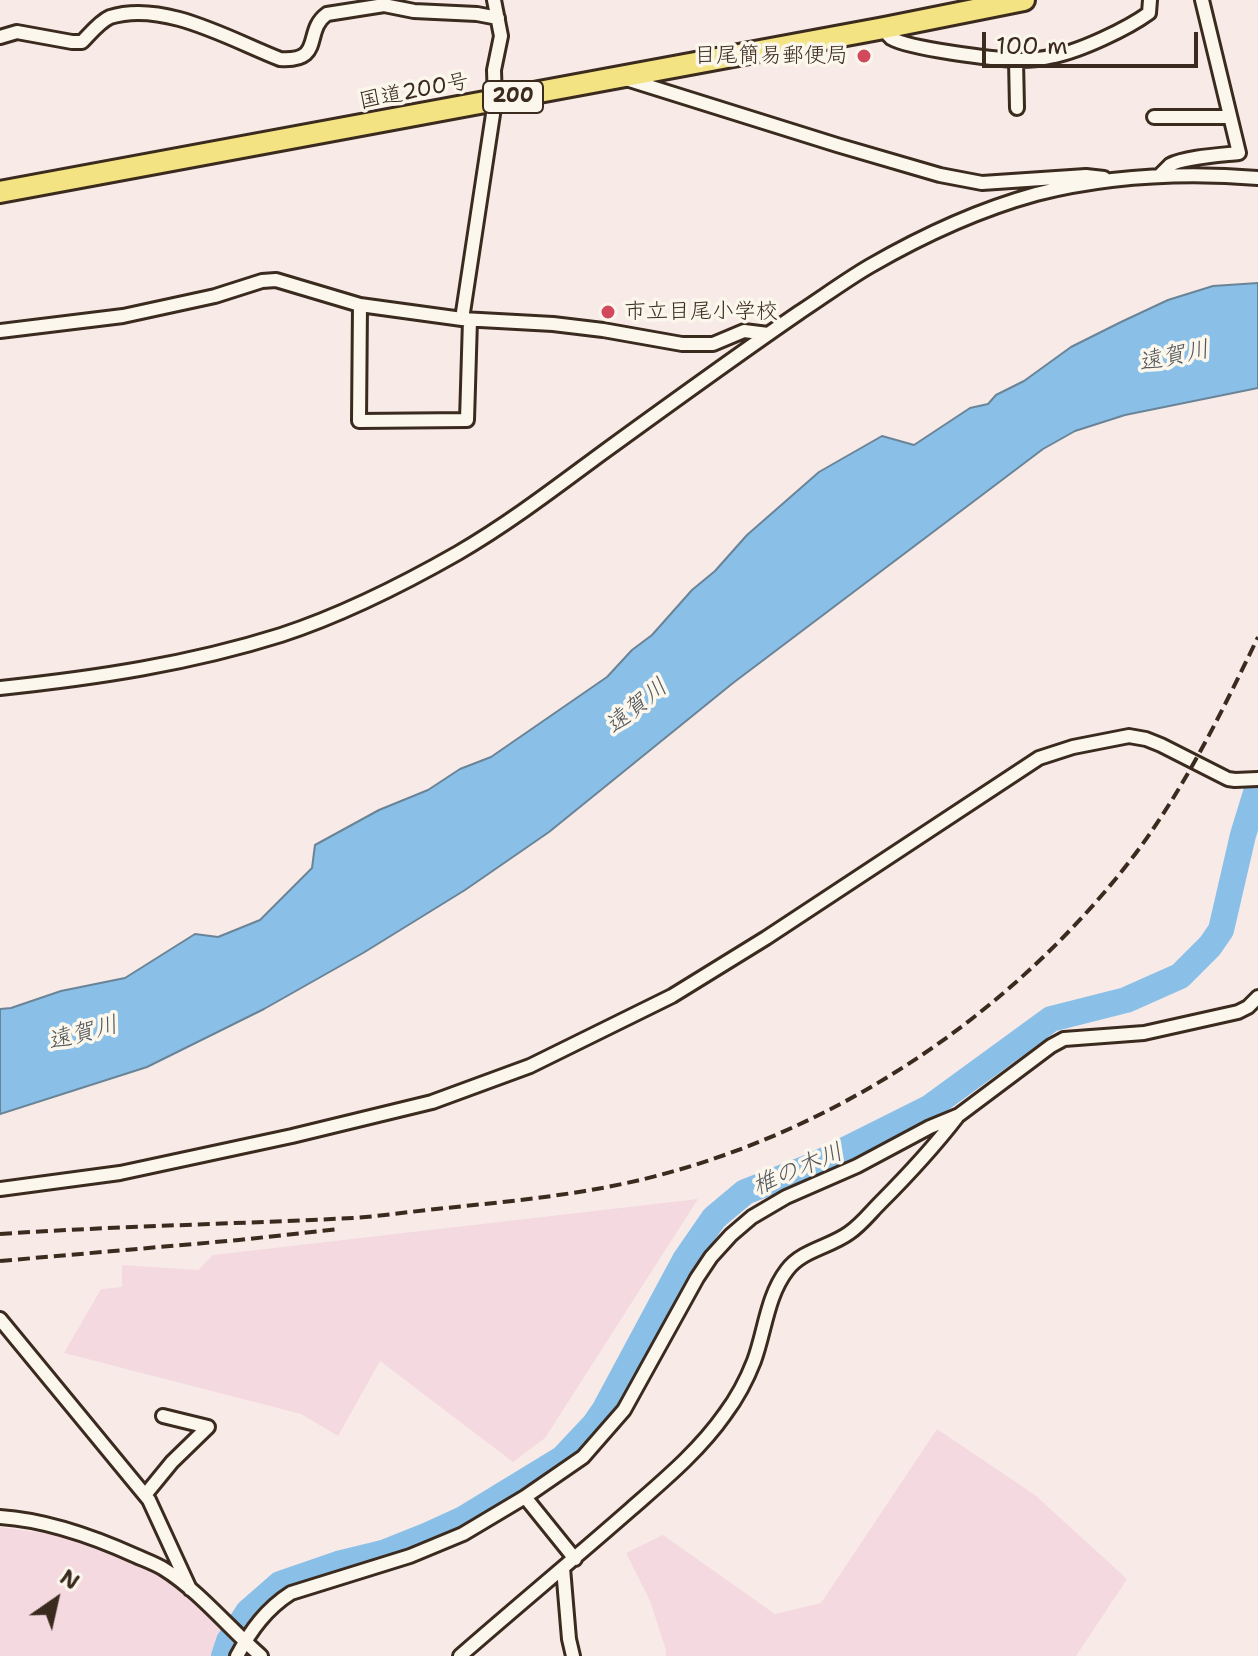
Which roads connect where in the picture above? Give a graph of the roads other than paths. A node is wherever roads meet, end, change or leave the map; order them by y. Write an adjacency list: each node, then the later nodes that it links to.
1 (494, 0): 5 (street)
2 (1024, 0): 6 (highway, 国道200号 / 200)
3 (1150, 0): 8 (street)
4 (1202, 0): 12 (street)
5 (498, 18): 7 (street); 10 (street)
6 (884, 28): 8 (street); 9 (highway, 国道200号 / 200)
7 (0, 37)
8 (1016, 60): 11 (street)
9 (618, 76): 10 (highway, 国道200号 / 200); 16 (street)
10 (495, 101): 17 (highway, 国道200号 / 200); 19 (street)
11 (1017, 108)
12 (1230, 117): 13 (street); 14 (street)
13 (1160, 120)
14 (1160, 175): 15 (street); 16 (street)
15 (1258, 178)
16 (1119, 181): 21 (street)
17 (0, 192)
18 (360, 305): 19 (street); 19 (street); 20 (street)
19 (466, 320): 21 (street)
20 (0, 331)
21 (768, 334): 22 (street)
22 (0, 688)
23 (1258, 779): 26 (street)
24 (1258, 997): 25 (street)
25 (959, 1115): 30 (street); 32 (street)
26 (0, 1189)
27 (0, 1319): 29 (street)
28 (163, 1416): 29 (street)
29 (145, 1495): 34 (street)
30 (525, 1497): 32 (street); 35 (street)
31 (0, 1517): 34 (street)
32 (575, 1559): 33 (street)
33 (563, 1568): 38 (street); 39 (street)
34 (190, 1589): 35 (street)
35 (244, 1642): 36 (street); 37 (street)
36 (237, 1656)
37 (261, 1656)
38 (460, 1656)
39 (573, 1656)

